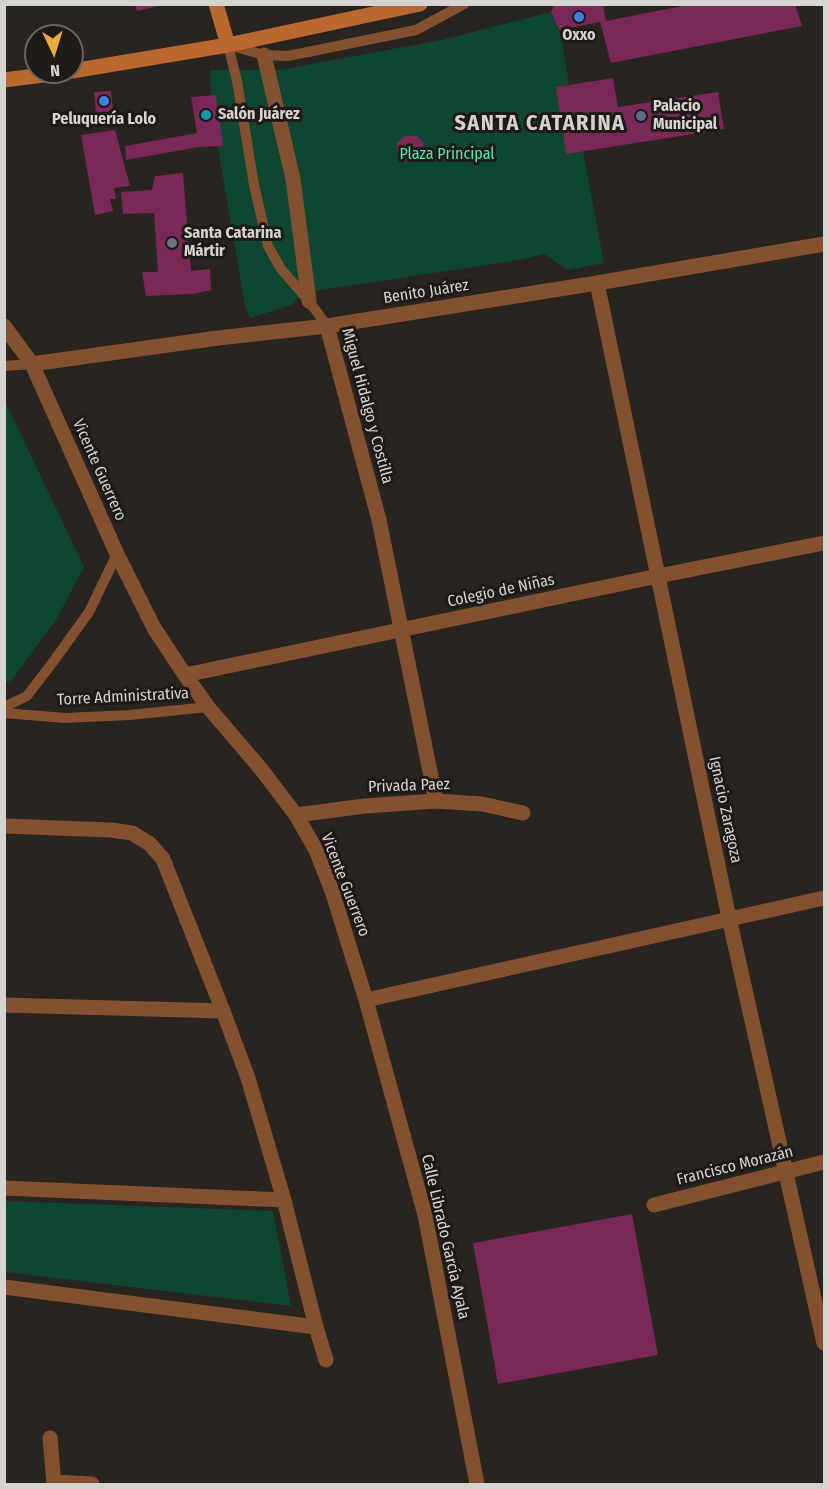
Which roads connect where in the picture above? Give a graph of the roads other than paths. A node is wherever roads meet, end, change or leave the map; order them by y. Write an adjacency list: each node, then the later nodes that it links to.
1 (216, 4): 4 (main road, Miguel Hidalgo y Costilla)
2 (420, 4): 4 (main road)
3 (464, 4): 5 (lane)
4 (228, 45): 5 (lane); 6 (main road); 11 (lane, Miguel Hidalgo y Costilla)
5 (264, 55): 11 (street)
6 (84, 69)
7 (24, 77): 8 (main road)
8 (4, 80)
9 (825, 244): 10 (street, Benito Juárez)
10 (597, 283): 12 (street, Benito Juárez); 18 (street, Ignacio Zaragoza)
11 (309, 301): 12 (lane, Miguel Hidalgo y Costilla)
12 (327, 326): 14 (street, Benito Juárez); 19 (street, Miguel Hidalgo y Costilla)
13 (4, 327): 14 (street, Vicente Guerrero)
14 (32, 364): 15 (lane); 17 (street, Vicente Guerrero)
15 (4, 366)
16 (825, 543): 18 (street, Colegio de Niñas)
17 (117, 554): 20 (street, Vicente Guerrero); 21 (lane, Torre Administrativa)
18 (658, 576): 19 (street, Colegio de Niñas); 29 (street, Ignacio Zaragoza)
19 (402, 630): 20 (street, Colegio de Niñas); 24 (street, Miguel Hidalgo y Costilla)
20 (185, 675): 22 (street, Vicente Guerrero)
21 (4, 707)
22 (208, 707): 23 (lane, Torre Administrativa); 26 (street, Vicente Guerrero)
23 (4, 713)
24 (436, 801): 25 (street, Privada Paez); 26 (street, Privada Paez)
25 (523, 813)
26 (296, 815): 30 (street, Vicente Guerrero)
27 (4, 826): 32 (street)
28 (825, 898): 29 (street)
29 (729, 918): 30 (street); 34 (street, Ignacio Zaragoza)
30 (366, 1000): 45 (street, Calle Librado García Ayala)
31 (4, 1005): 32 (street)
32 (224, 1011): 36 (street)
33 (825, 1162): 34 (street, Francisco Morazán)
34 (786, 1172): 37 (street, Francisco Morazán); 40 (street, Ignacio Zaragoza)
35 (4, 1188): 36 (street)
36 (284, 1200): 39 (street)
37 (654, 1205)
38 (4, 1287): 39 (street)
39 (316, 1327): 41 (street)
40 (825, 1343)
41 (326, 1360)
42 (50, 1438): 43 (street)
43 (54, 1483): 44 (street)
44 (92, 1485)
45 (477, 1485)

